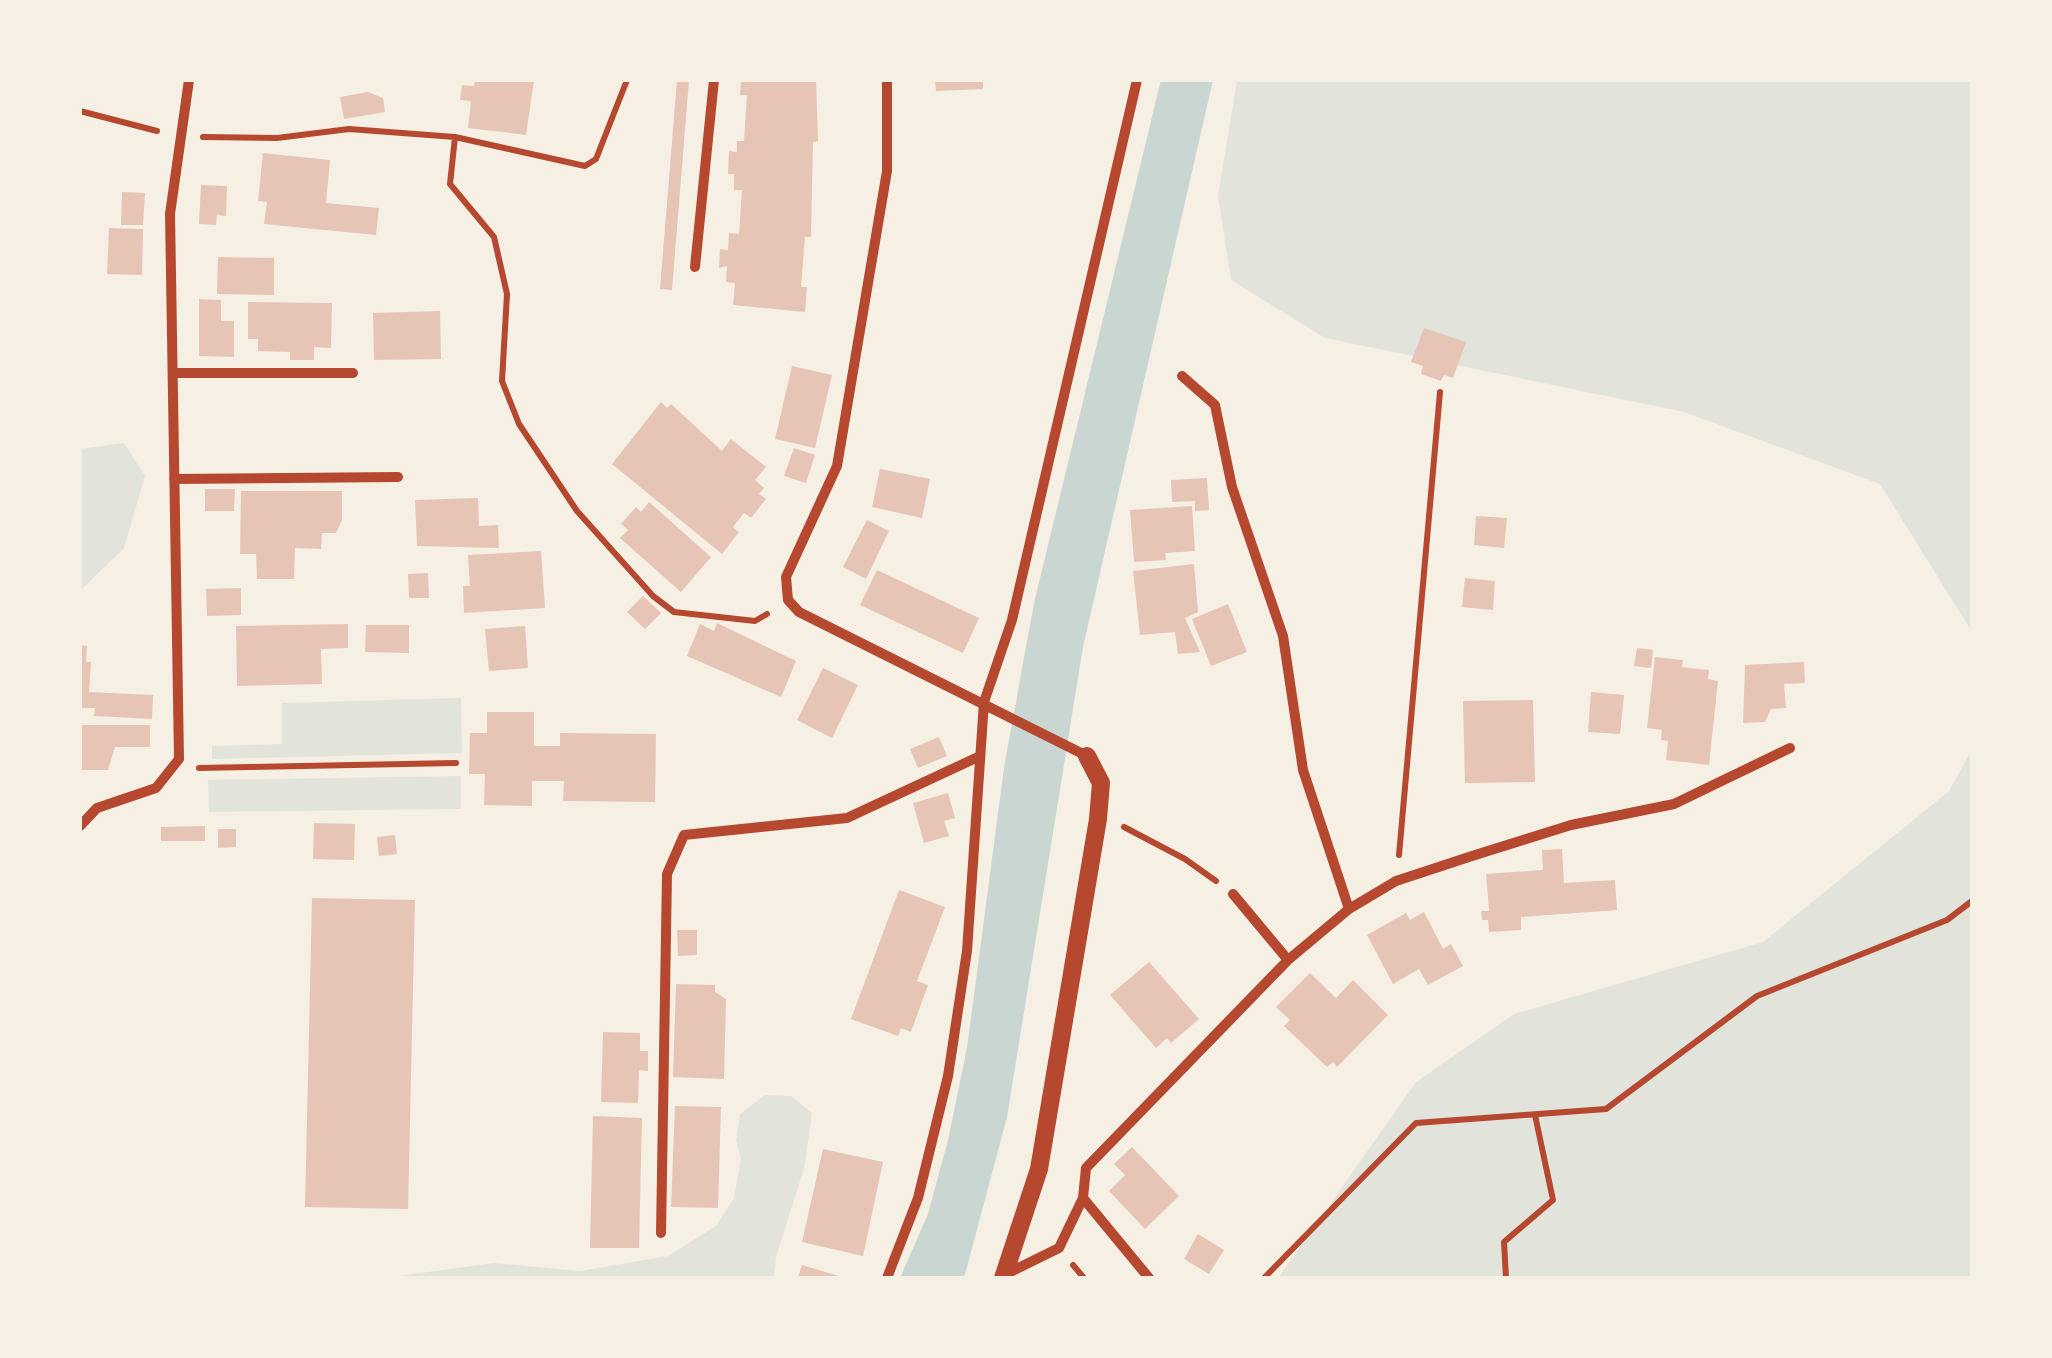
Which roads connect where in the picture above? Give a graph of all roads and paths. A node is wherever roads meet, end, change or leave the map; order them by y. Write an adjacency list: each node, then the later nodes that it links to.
1 (189, 80): 7 (street)
2 (627, 80): 8 (path)
3 (714, 80): 9 (street)
4 (887, 80): 16 (street)
5 (1137, 80): 17 (street)
6 (80, 111): 7 (path)
7 (178, 136): 8 (path); 10 (street)
8 (455, 137): 16 (path)
9 (695, 267)
10 (173, 372): 11 (street); 15 (street)
11 (352, 373)
12 (1182, 376): 28 (street)
13 (1440, 392): 25 (path)
14 (398, 478): 15 (street)
15 (174, 480): 21 (street)
16 (788, 600): 17 (street)
17 (984, 702): 19 (street); 20 (street)
18 (1790, 748): 25 (street)
19 (1087, 756): 23 (street)
20 (978, 757): 32 (street); 34 (street)
21 (179, 760): 22 (path); 24 (street)
22 (456, 764)
23 (1098, 819): 26 (path); 33 (street)
24 (80, 826)
25 (1396, 881): 28 (street)
26 (1233, 894): 29 (street)
27 (1972, 900): 30 (path)
28 (1349, 909): 29 (street)
29 (1288, 960): 31 (street)
30 (1535, 1115): 36 (path); 37 (path)
31 (1083, 1198): 33 (street); 35 (street)
32 (661, 1233)
33 (1003, 1277)
34 (886, 1278)
35 (1149, 1278)
36 (1264, 1278)
37 (1506, 1278)

